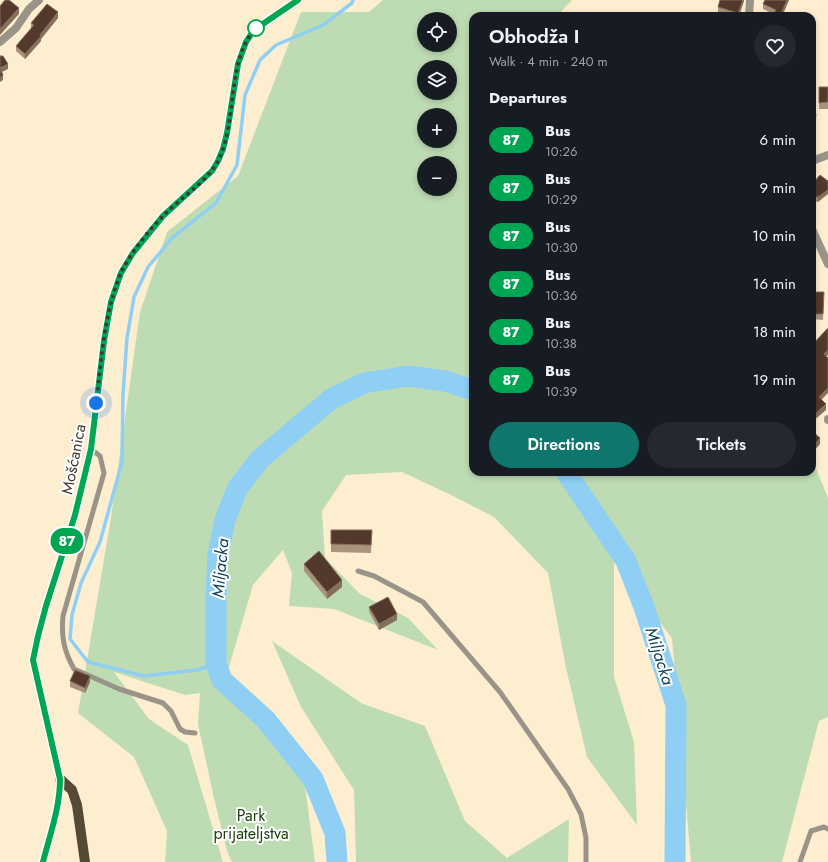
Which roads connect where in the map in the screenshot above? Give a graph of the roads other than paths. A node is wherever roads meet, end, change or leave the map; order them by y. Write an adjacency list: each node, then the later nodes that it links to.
1 (39, 0): 5 (street)
2 (298, 0): 10 (main road, Mošćanica)
3 (750, 0): 4 (street)
4 (749, 12)
5 (0, 42)
6 (828, 155): 7 (street)
7 (816, 160)
8 (816, 238): 9 (street)
9 (828, 264)
10 (91, 449): 12 (lane); 13 (main road, Mošćanica)
11 (358, 571): 17 (lane)
12 (195, 733)
13 (60, 779): 15 (main road, Mošćanica); 16 (main road)
14 (828, 829): 18 (lane)
15 (43, 862)
16 (85, 862)
17 (586, 862)
18 (800, 862)

